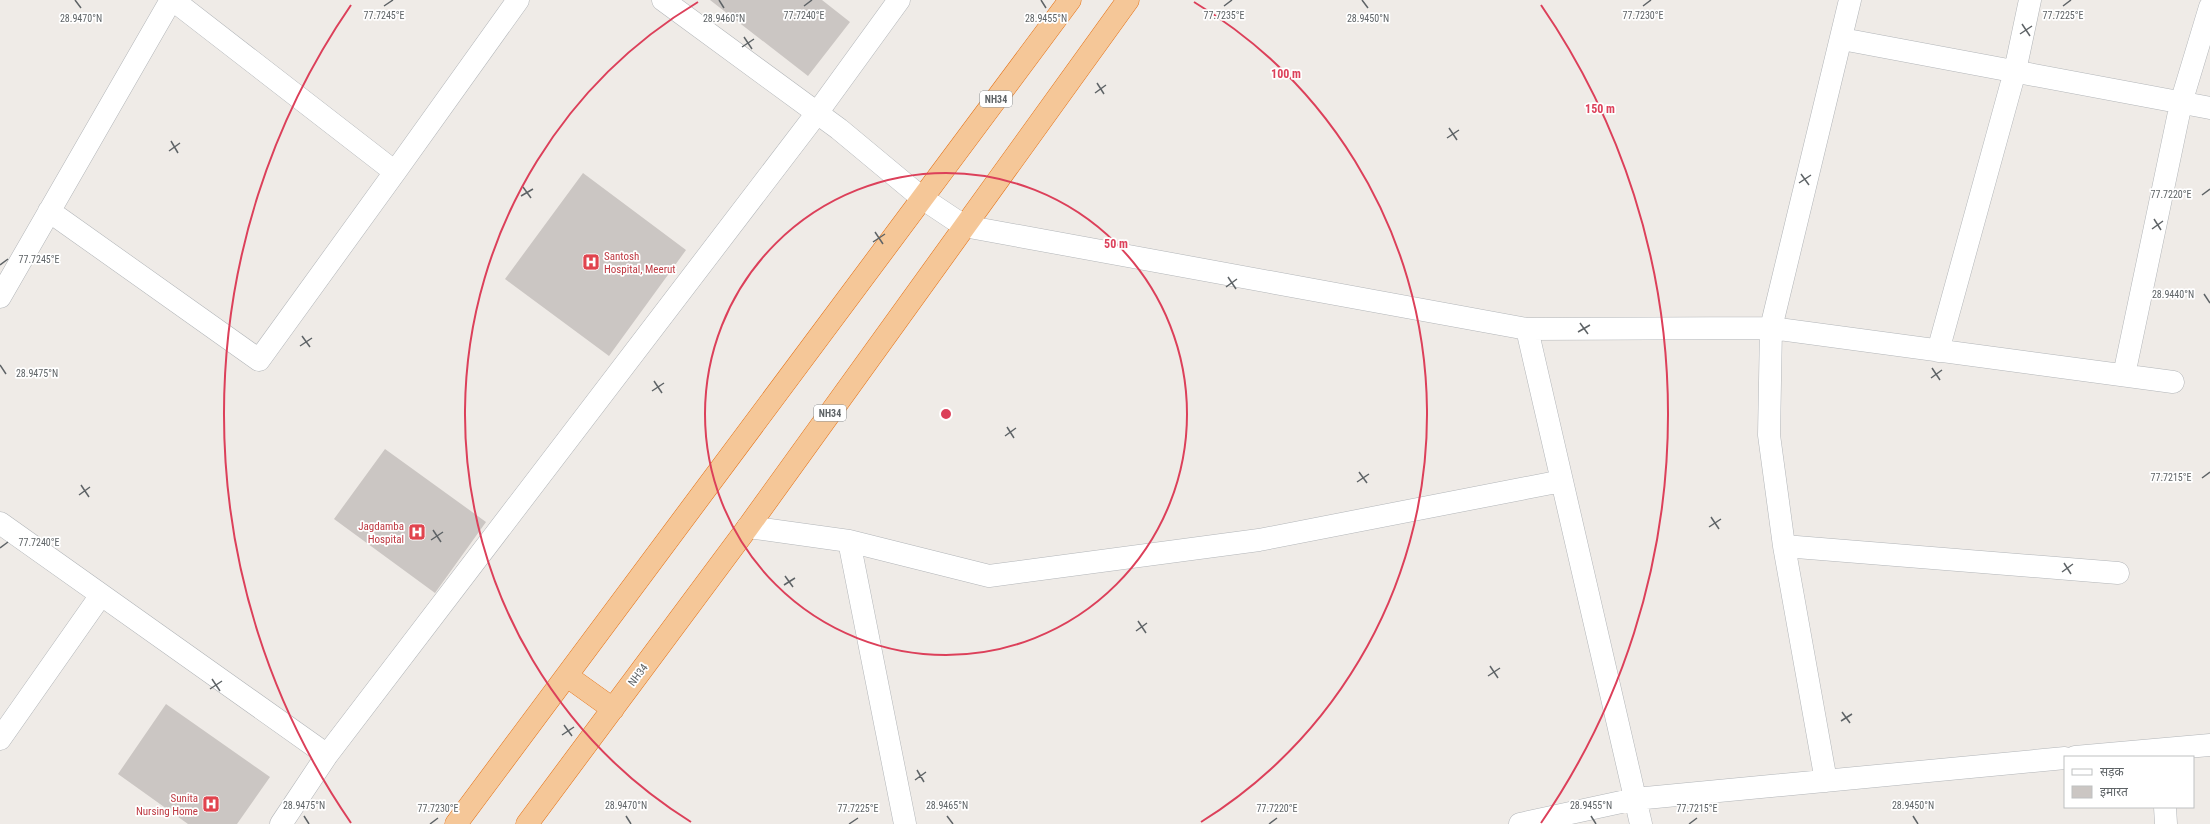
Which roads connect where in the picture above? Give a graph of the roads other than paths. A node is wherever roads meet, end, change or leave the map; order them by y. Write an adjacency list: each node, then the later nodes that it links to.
1 (172, 0): 15 (street); 17 (street)
2 (518, 0): 15 (street)
3 (663, 0): 14 (street)
4 (899, 0): 14 (street)
5 (1070, 0): 16 (highway, NH34)
6 (1128, 0): 18 (highway, NH34 / NH34)
7 (1850, 0): 10 (street)
8 (2030, 0): 11 (street)
9 (2210, 7): 12 (street)
10 (1842, 39): 11 (street); 20 (street)
11 (2016, 71): 12 (street); 22 (street)
12 (2181, 103): 13 (street); 23 (street)
13 (2210, 108)
14 (817, 113): 16 (street); 37 (street)
15 (395, 172): 17 (street)
16 (922, 198): 18 (street); 32 (highway, NH34)
17 (49, 211): 19 (street)
18 (964, 226): 21 (street); 27 (highway, NH34 / NH34)
19 (0, 297)
20 (1771, 328): 21 (street); 22 (street); 29 (street)
21 (1527, 329): 25 (street)
22 (1938, 351): 23 (street)
23 (2124, 375): 24 (street)
24 (2172, 382)
25 (1562, 481): 28 (street); 41 (street)
26 (0, 523): 31 (street)
27 (748, 527): 28 (street); 33 (highway, NH34 / NH34)
28 (850, 541): 46 (street)
29 (1784, 546): 30 (street); 40 (street)
30 (2118, 573)
31 (101, 595): 34 (street); 37 (street)
32 (566, 676): 33 (highway); 44 (highway, NH34)
33 (613, 709): 45 (highway, NH34 / NH34)
34 (0, 739)
35 (2210, 745): 36 (street)
36 (2160, 753): 38 (street)
37 (326, 755): 43 (street)
38 (2096, 756)
39 (2064, 758): 40 (street)
40 (1826, 781): 41 (street)
41 (1635, 799): 47 (street); 48 (street)
42 (2165, 808): 49 (street)
43 (281, 824)
44 (456, 824)
45 (527, 824)
46 (905, 824)
47 (1520, 824)
48 (1641, 824)
49 (2166, 824)

